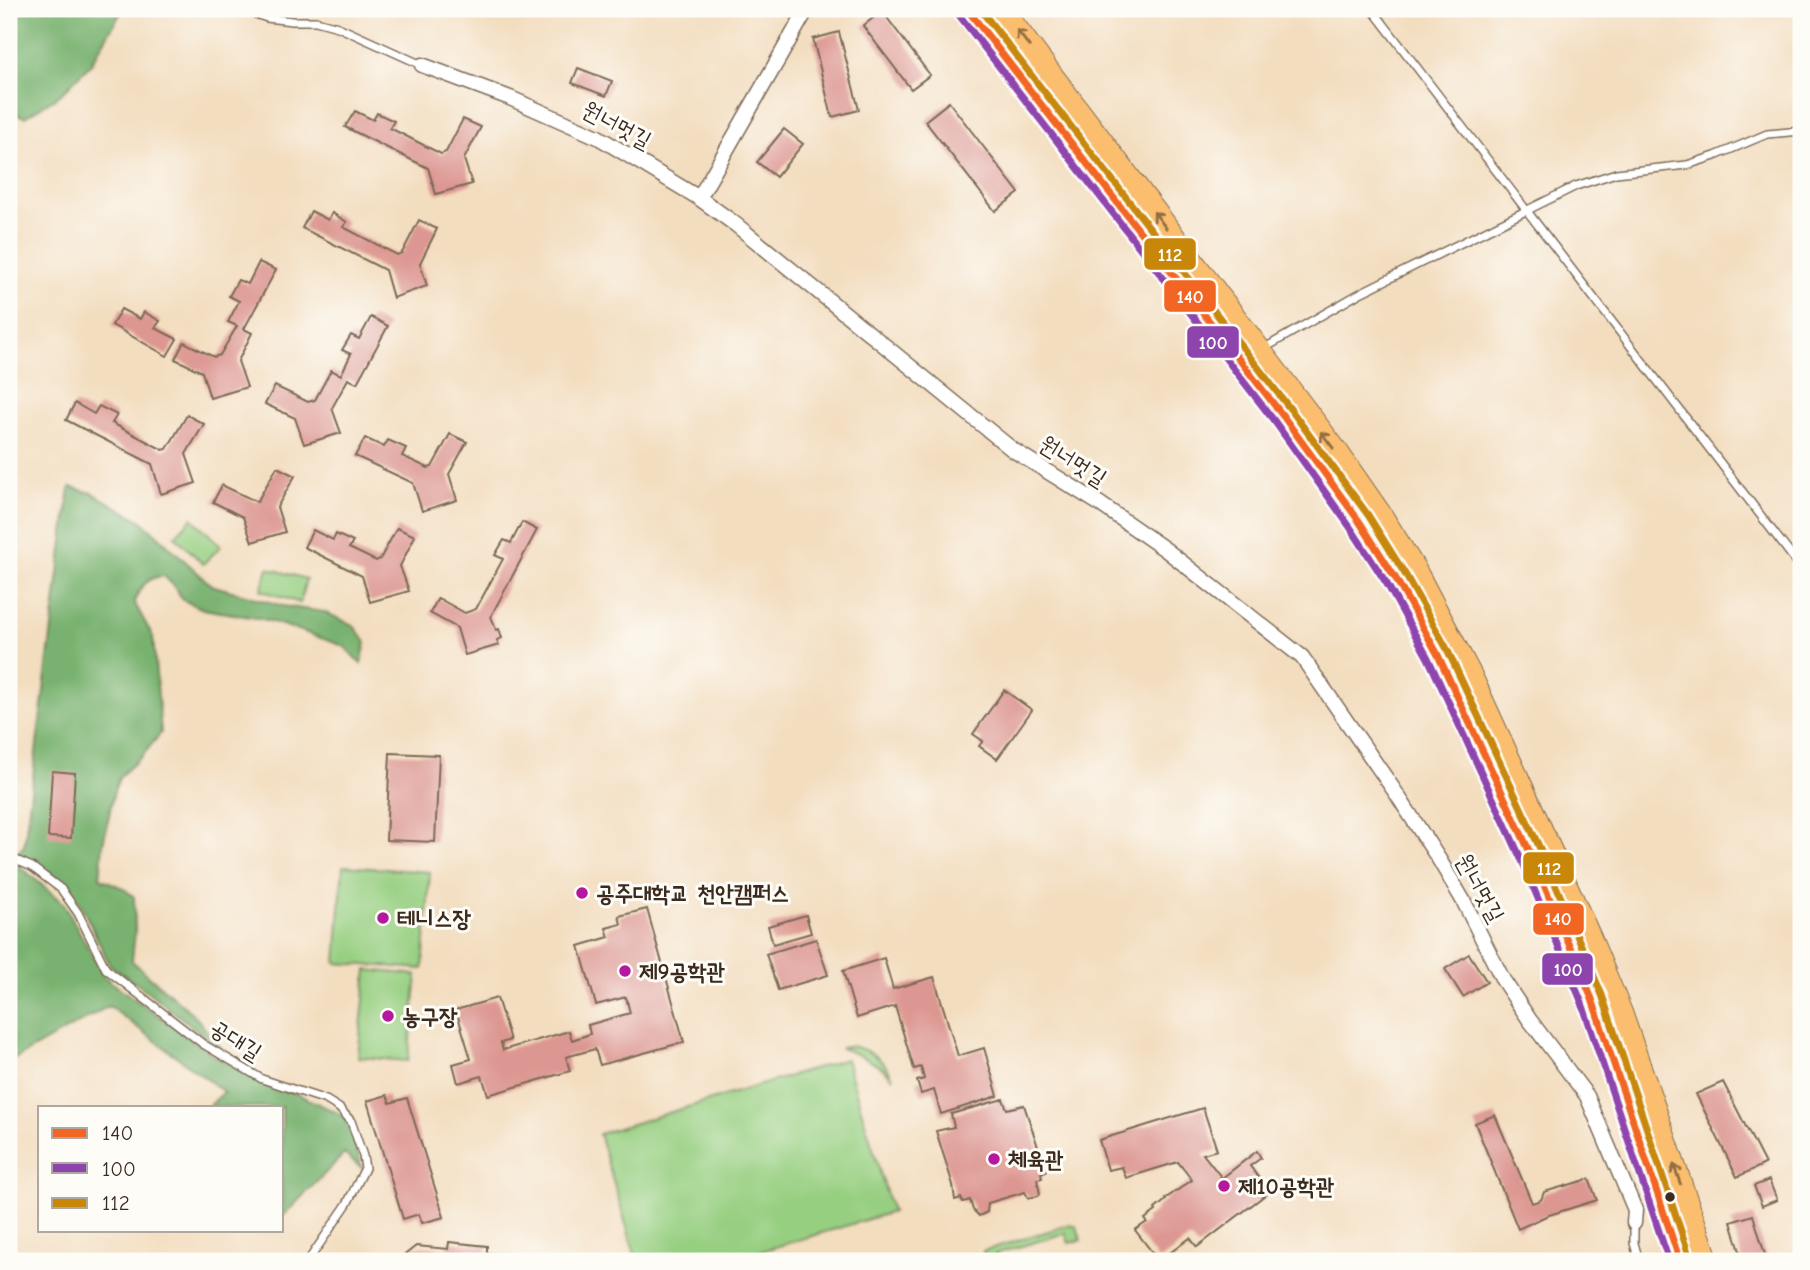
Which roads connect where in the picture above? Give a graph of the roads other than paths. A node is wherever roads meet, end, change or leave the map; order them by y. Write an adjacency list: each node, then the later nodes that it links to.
1 (241, 9): 6 (lane, 원너멋길)
2 (807, 9): 8 (street)
3 (967, 9): 16 (main road)
4 (1001, 9): 10 (main road, one-way to 4)
5 (1371, 9): 9 (lane)
6 (422, 65): 8 (street, 원너멋길)
7 (1801, 131): 9 (lane)
8 (699, 198): 13 (street, 원너멋길)
9 (1527, 212): 10 (lane); 11 (lane)
10 (1260, 351): 17 (main road, one-way to 10)
11 (1801, 568)
12 (9, 857): 14 (lane, 공대길)
13 (1634, 1223): 15 (lane)
14 (308, 1261)
15 (1639, 1261)
16 (1680, 1261)
17 (1707, 1261)

